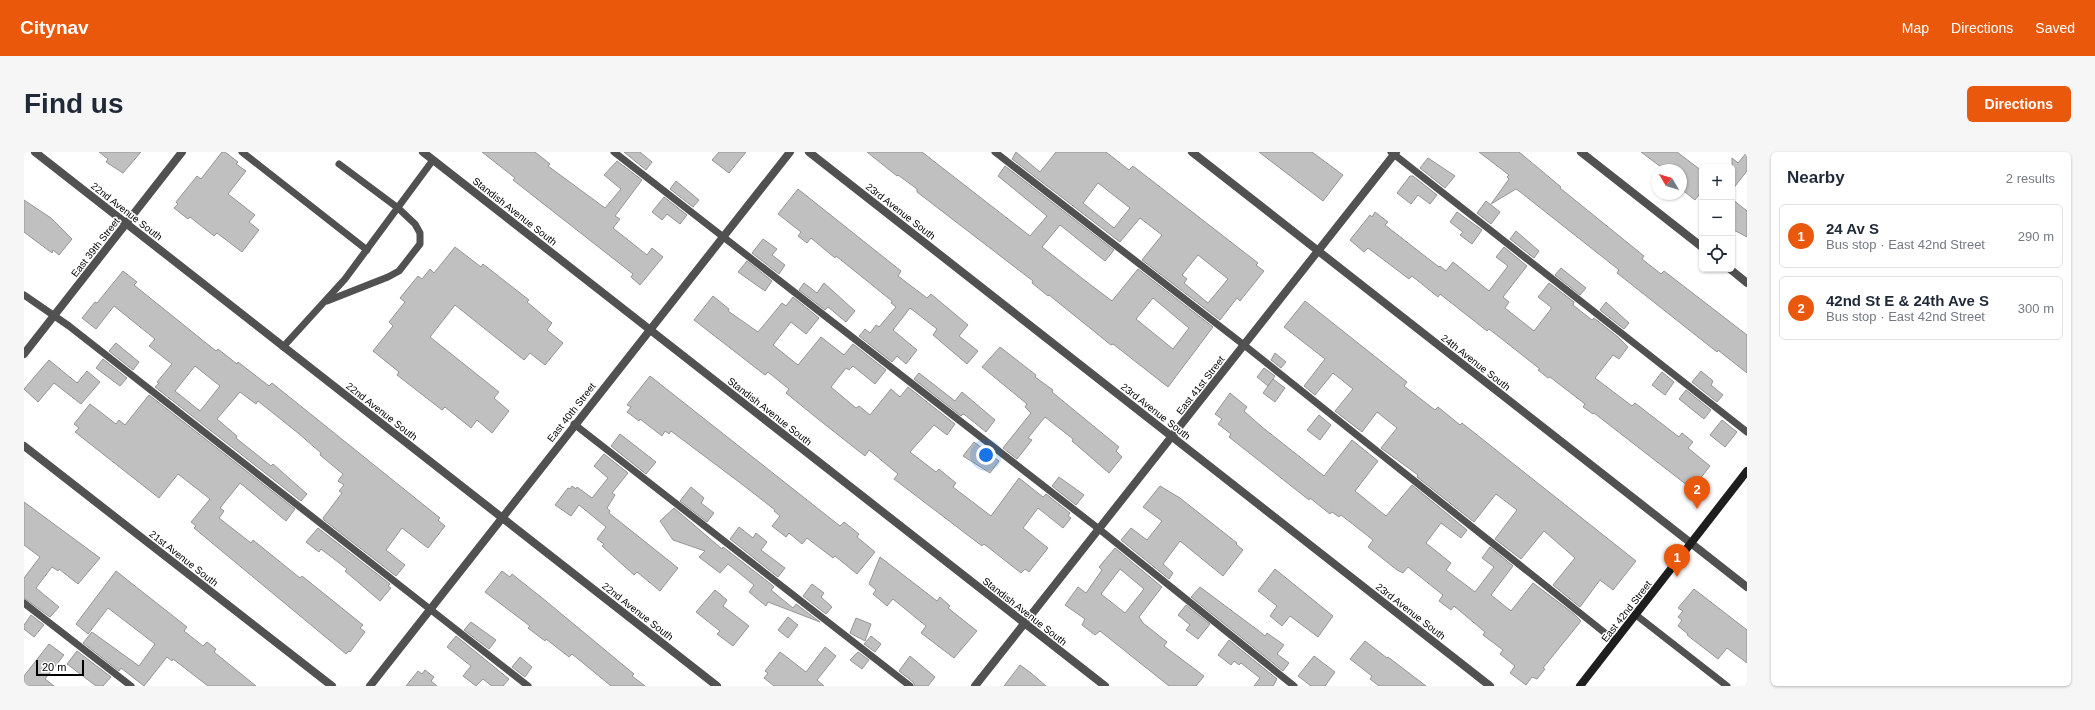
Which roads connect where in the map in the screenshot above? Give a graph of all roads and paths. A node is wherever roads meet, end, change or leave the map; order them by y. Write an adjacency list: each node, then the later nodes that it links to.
1 (35, 152): 15 (street, 22nd Avenue South)
2 (182, 152): 15 (street, East 39th Street)
3 (242, 152): 18 (lane)
4 (423, 152): 12 (street, Standish Avenue South)
5 (614, 152): 16 (lane)
6 (790, 152): 16 (street, East 40th Street)
7 (809, 152): 31 (street, 23rd Avenue South)
8 (995, 152): 26 (lane)
9 (1192, 152): 19 (street, 24th Avenue South)
10 (1581, 152): 17 (street)
11 (1394, 153): 19 (street, East 41st Street); 30 (lane)
12 (433, 160): 14 (lane); 25 (street, Standish Avenue South)
13 (340, 164): 14 (lane)
14 (398, 208): 18 (lane); 23 (lane)
15 (127, 223): 24 (street, East 39th Street); 27 (street, 22nd Avenue South)
16 (722, 237): 25 (street, East 40th Street); 35 (lane)
17 (1699, 245)
18 (367, 250): 23 (lane)
19 (1318, 251): 26 (street, East 41st Street); 36 (street, 24th Avenue South)
20 (1734, 272): 21 (street)
21 (1747, 283)
22 (24, 295): 24 (lane)
23 (325, 302): 27 (lane)
24 (54, 316): 28 (street, East 39th Street); 39 (lane)
25 (649, 329): 29 (street, East 40th Street); 41 (street, Standish Avenue South)
26 (1244, 345): 31 (street, East 41st Street); 42 (lane)
27 (283, 347): 34 (street, 22nd Avenue South)
28 (24, 354)
29 (574, 424): 34 (street, East 40th Street); 48 (lane)
30 (1747, 432)
31 (1172, 437): 35 (street, East 41st Street); 52 (street, 23rd Avenue South)
32 (24, 446): 44 (street, 21st Avenue South)
33 (1746, 473): 36 (street, East 42nd Street)
34 (502, 517): 39 (street, East 40th Street); 47 (street, 22nd Avenue South)
35 (1099, 529): 41 (street, East 41st Street); 51 (lane)
36 (1692, 544): 37 (street, 24th Avenue South); 40 (street, East 42nd Street)
37 (1747, 587)
38 (24, 603): 43 (lane)
39 (431, 610): 45 (street, East 40th Street); 46 (lane)
40 (1636, 615): 42 (street, East 42nd Street); 54 (lane)
41 (1025, 623): 49 (street, East 41st Street); 50 (street, Standish Avenue South)
42 (1615, 641): 53 (street, East 42nd Street)
43 (131, 686)
44 (332, 686)
45 (370, 686)
46 (528, 686)
47 (717, 686)
48 (910, 686)
49 (975, 686)
50 (1105, 686)
51 (1294, 686)
52 (1490, 686)
53 (1580, 686)
54 (1727, 686)

